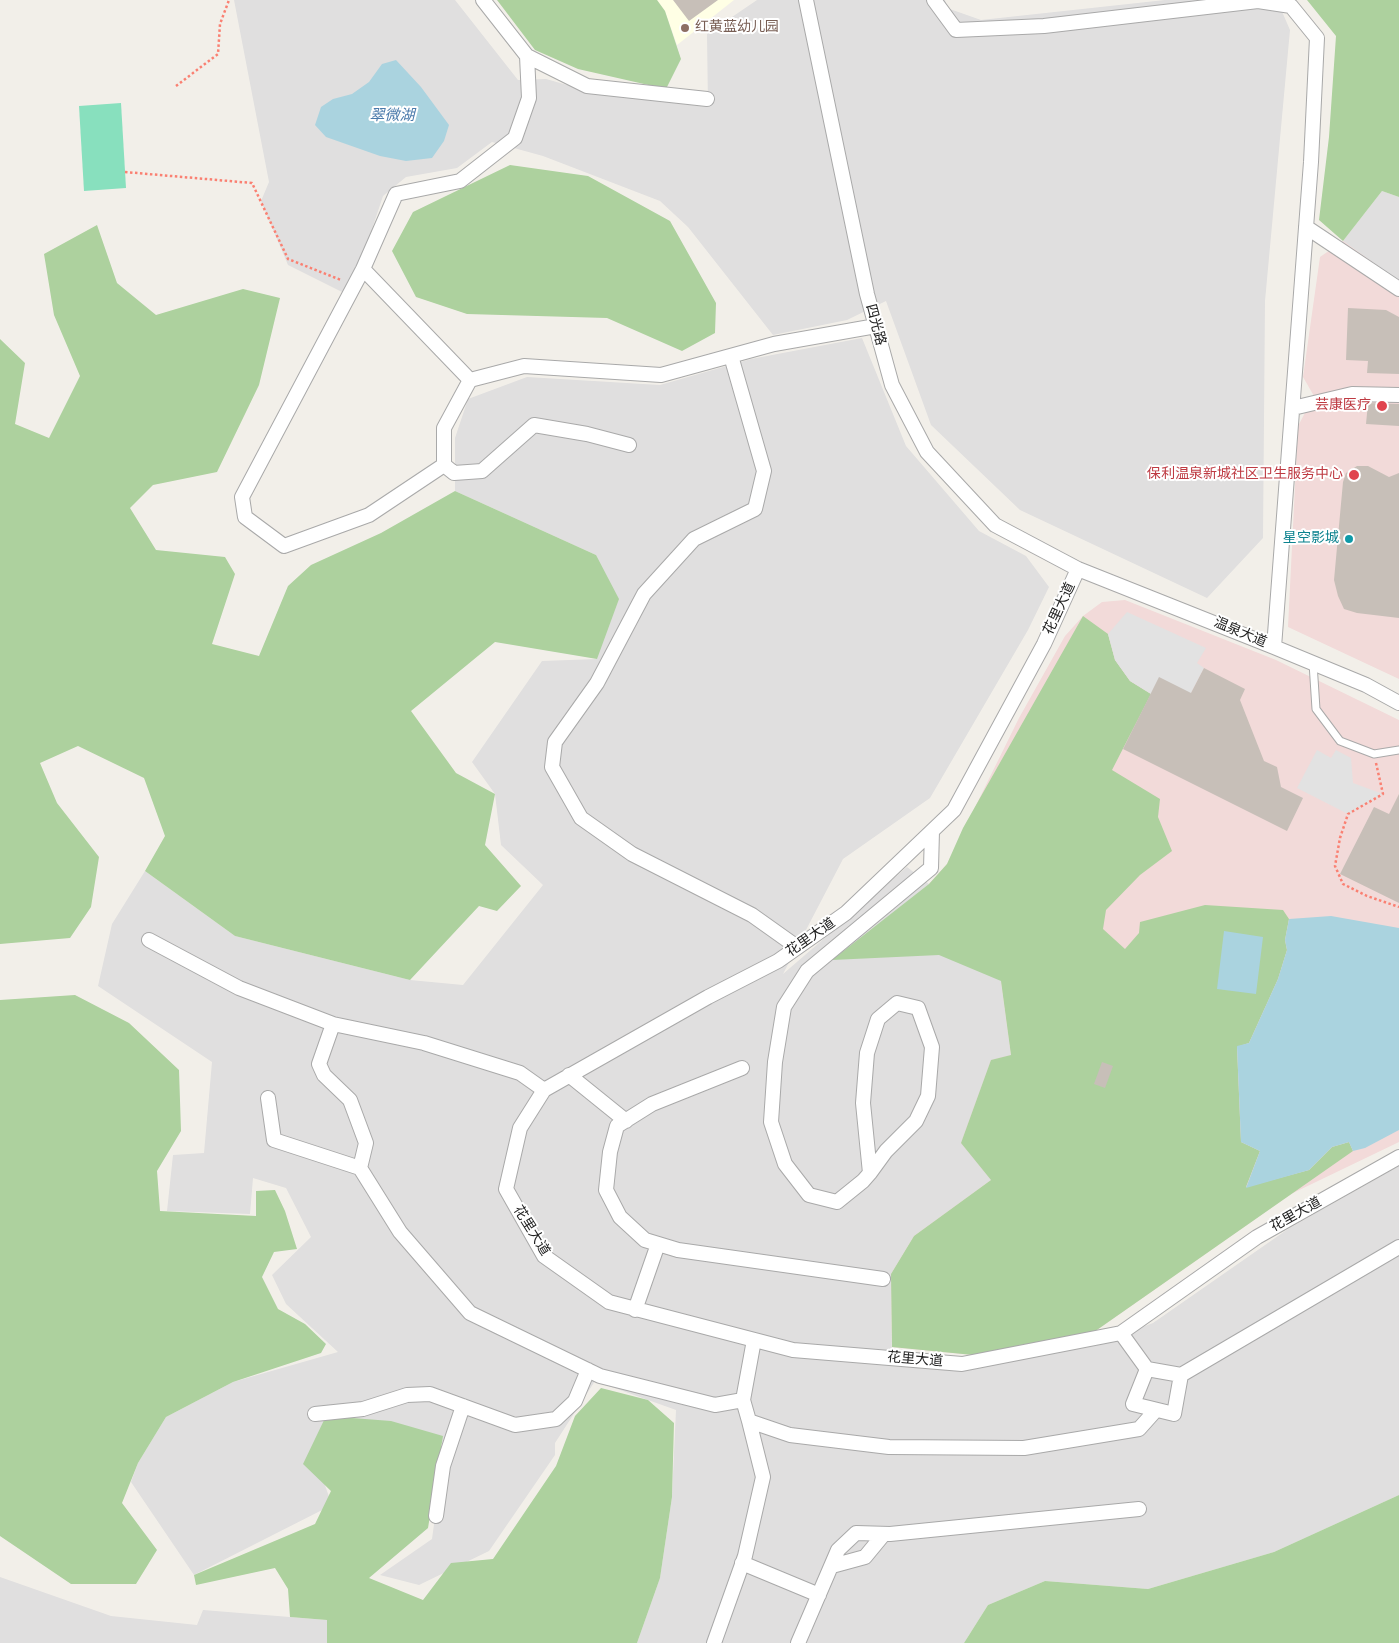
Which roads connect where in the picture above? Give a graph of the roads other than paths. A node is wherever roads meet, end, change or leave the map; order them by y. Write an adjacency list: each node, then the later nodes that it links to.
1 (483, 0): 4 (street)
2 (806, 0): 9 (street, 四光路)
3 (934, 0): 6 (street)
4 (527, 56): 5 (street); 7 (street)
5 (707, 99)
6 (1306, 227): 8 (street); 13 (street)
7 (363, 269): 11 (street); 15 (street)
8 (1399, 289)
9 (876, 326): 10 (street); 16 (street, 四光路)
10 (730, 356): 11 (street); 23 (street)
11 (470, 380): 15 (street)
12 (1399, 395): 13 (street)
13 (1292, 408): 17 (street)
14 (628, 445): 15 (street)
15 (444, 465)
16 (1078, 569): 17 (street, 温泉大道); 21 (street, 花里大道)
17 (1274, 647): 18 (street, 温泉大道)
18 (1313, 663): 19 (street, 温泉大道); 20 (lane)
19 (1399, 703)
20 (1399, 750)
21 (932, 830): 23 (street, 花里大道); 32 (street)
22 (149, 940): 24 (street)
23 (797, 947): 26 (street, 花里大道)
24 (333, 1024): 27 (street); 31 (street)
25 (742, 1068): 29 (street)
26 (569, 1075): 27 (street, 花里大道); 29 (street)
27 (544, 1090): 36 (street, 花里大道)
28 (268, 1098): 31 (street)
29 (626, 1121): 33 (street)
30 (1399, 1157): 37 (street, 花里大道)
31 (360, 1168): 40 (street)
32 (870, 1173): 32 (street)
33 (658, 1244): 35 (street); 36 (street)
34 (1399, 1247): 41 (street)
35 (883, 1279)
36 (635, 1310): 38 (street, 花里大道)
37 (1121, 1333): 38 (street, 花里大道); 39 (street)
38 (754, 1340): 42 (street)
39 (1147, 1369): 41 (street); 44 (street)
40 (588, 1370): 42 (street); 43 (street)
41 (1181, 1375): 44 (street)
42 (743, 1400): 46 (street)
43 (463, 1406): 45 (street); 48 (street)
44 (1156, 1410): 46 (street)
45 (315, 1414)
46 (749, 1421): 50 (street)
47 (1139, 1509): 49 (street)
48 (436, 1516)
49 (884, 1534): 51 (street); 51 (street)
50 (742, 1563): 52 (street); 53 (street)
51 (832, 1566): 52 (street)
52 (819, 1595): 54 (street)
53 (714, 1643)
54 (798, 1643)

